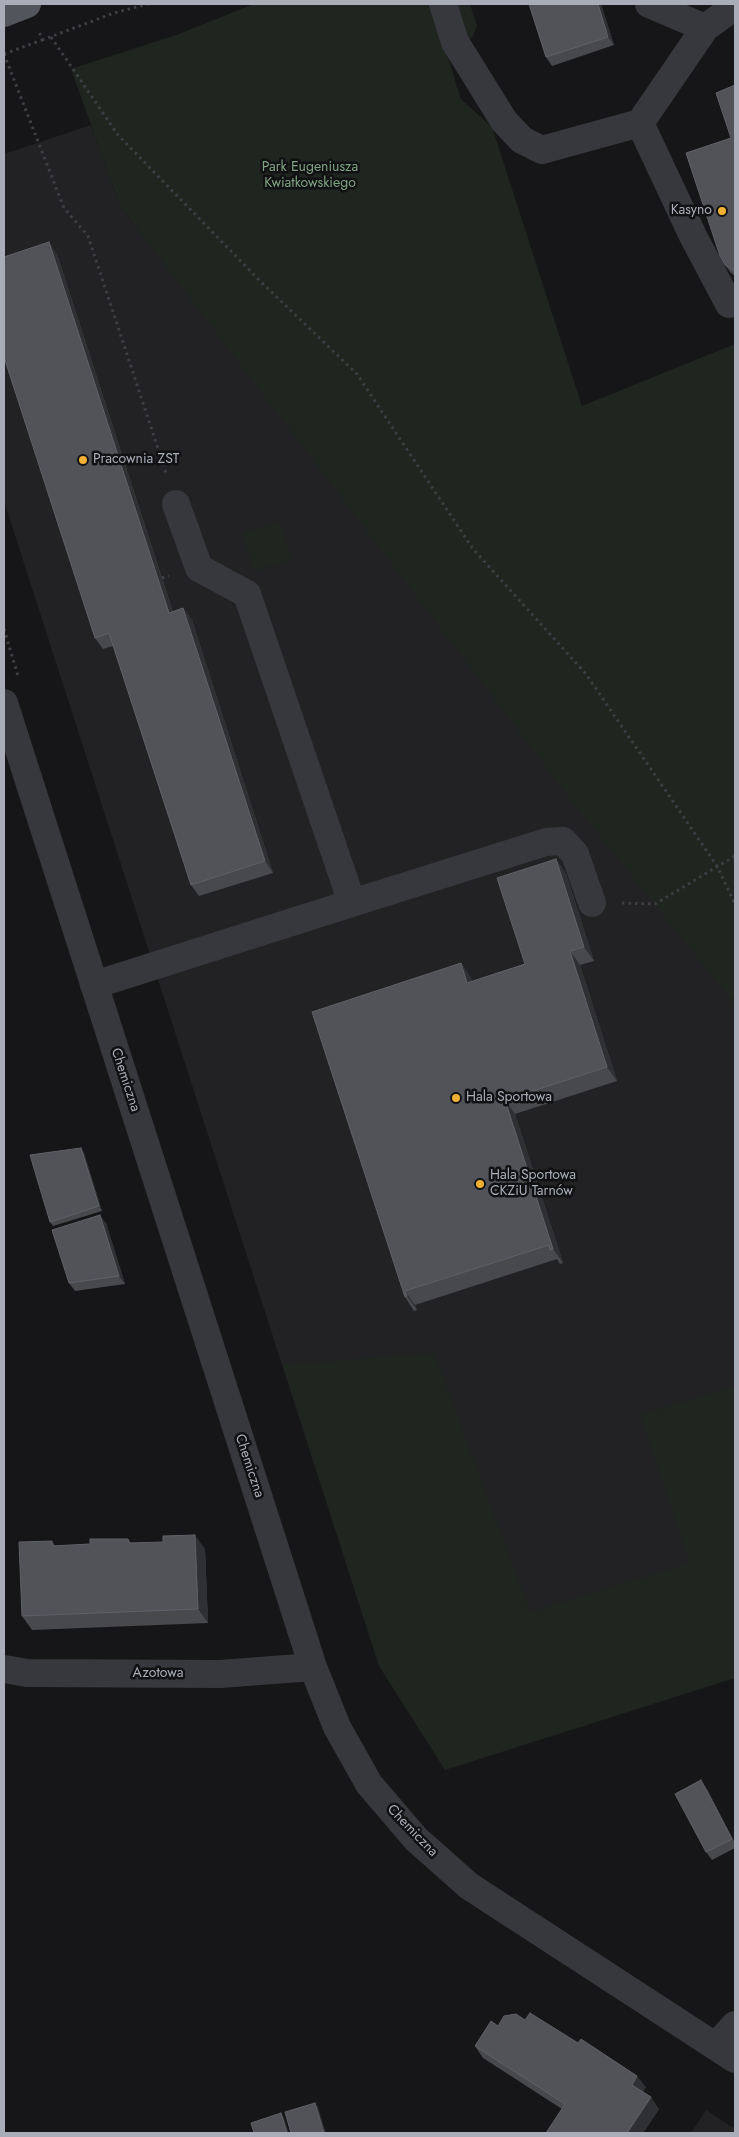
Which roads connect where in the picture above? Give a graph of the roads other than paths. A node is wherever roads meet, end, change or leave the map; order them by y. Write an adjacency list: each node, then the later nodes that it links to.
1 (27, 4): 5 (main road)
2 (443, 4): 7 (street)
3 (650, 4): 6 (street)
4 (730, 7): 6 (street)
5 (4, 13)
6 (705, 28): 7 (street)
7 (640, 123): 8 (street)
8 (735, 302)
9 (176, 504): 12 (street)
10 (4, 703): 13 (street, Chemiczna)
11 (592, 902): 12 (street)
12 (352, 903): 13 (street)
13 (94, 985): 14 (street, Chemiczna)
14 (313, 1667): 15 (street, Azotowa); 17 (street, Chemiczna)
15 (4, 1669)
16 (735, 2025): 17 (street)
17 (726, 2052)

